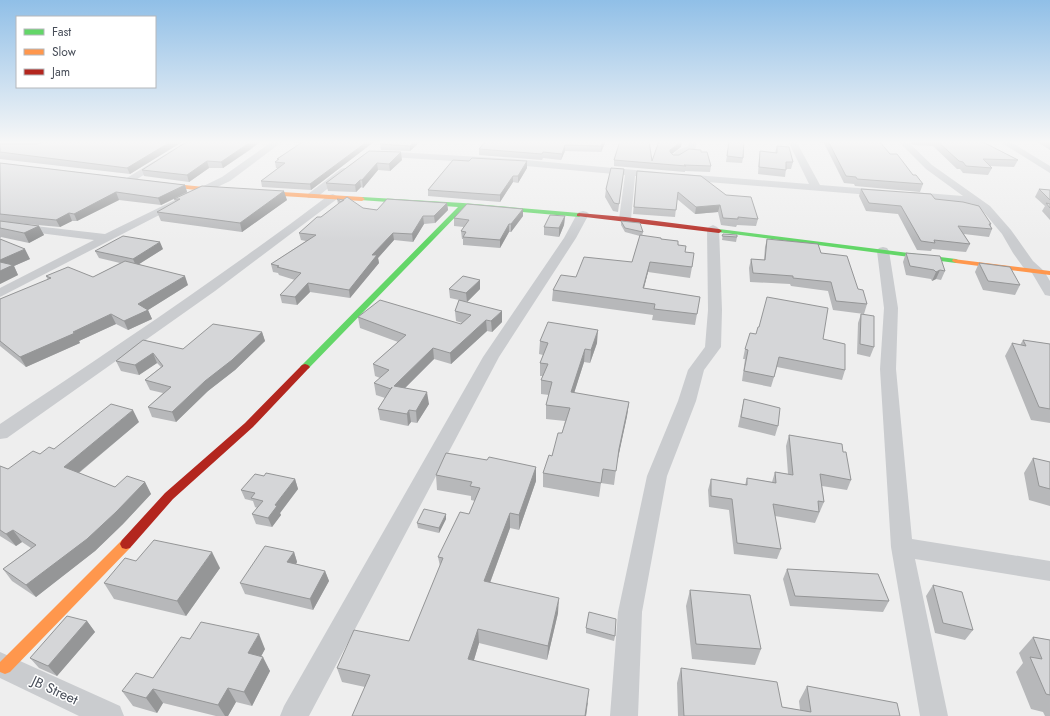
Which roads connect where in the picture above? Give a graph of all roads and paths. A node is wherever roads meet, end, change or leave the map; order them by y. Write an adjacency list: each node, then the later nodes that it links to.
1 (134, 174): 8 (street)
2 (232, 174): 10 (street)
3 (339, 174): 11 (street)
4 (630, 174): 16 (street)
5 (649, 174): 9 (street)
6 (809, 174): 9 (street)
7 (939, 174): 13 (street)
8 (124, 180): 10 (street)
9 (816, 187): 13 (street)
10 (204, 189): 11 (street); 19 (street)
11 (312, 196): 12 (street)
12 (333, 197): 14 (street); 25 (street)
13 (977, 201): 21 (street)
14 (463, 205): 15 (street); 28 (street)
15 (583, 214): 16 (street); 30 (street)
16 (625, 219): 18 (street)
17 (0, 226): 19 (street)
18 (712, 229): 20 (street); 31 (street)
19 (107, 238): 24 (street)
20 (883, 252): 21 (street); 26 (street)
21 (1037, 271): 22 (street); 23 (street)
22 (1050, 273)
23 (1050, 292)
24 (0, 293)
25 (0, 433)
26 (902, 547): 27 (street); 32 (street)
27 (1050, 571)
28 (2, 666): 29 (street, JB Street)
29 (110, 716)
30 (294, 716)
31 (624, 716)
32 (934, 716)

